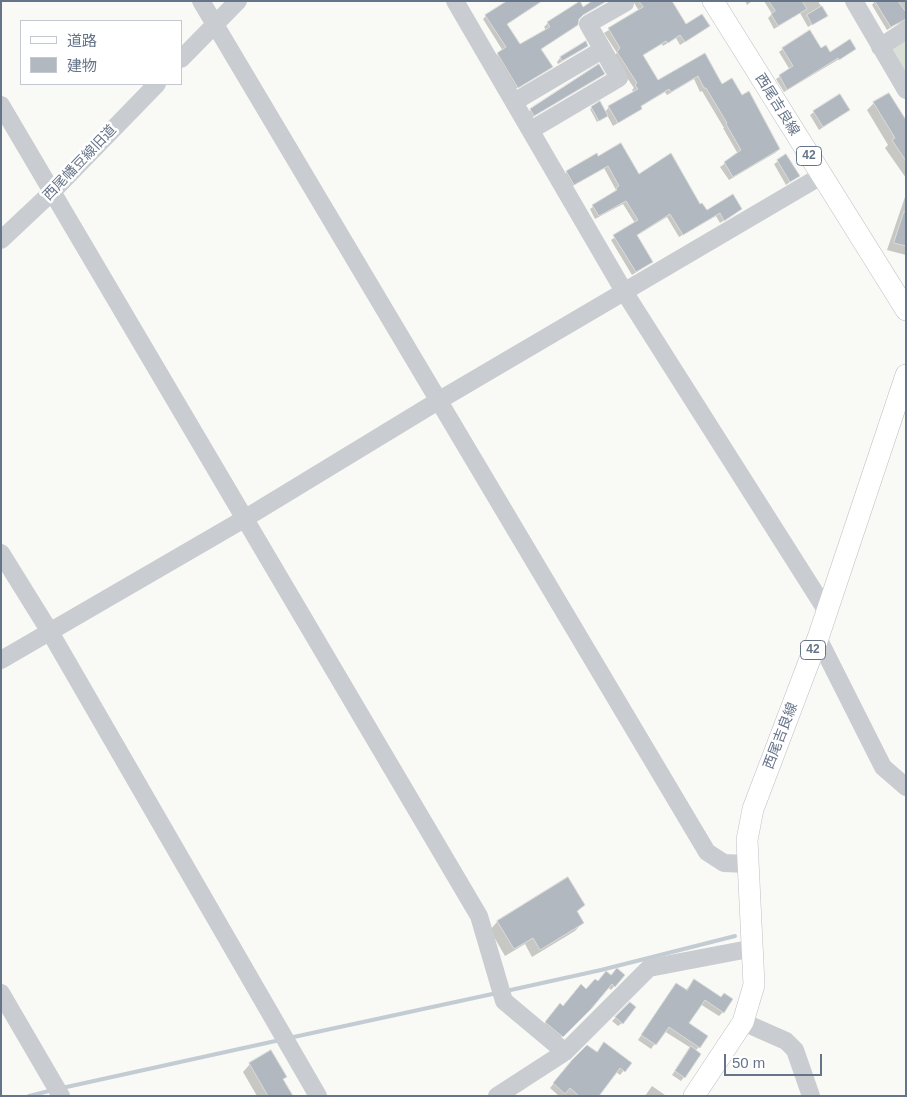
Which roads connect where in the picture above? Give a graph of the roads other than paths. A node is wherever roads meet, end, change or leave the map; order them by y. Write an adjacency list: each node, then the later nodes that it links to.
1 (201, 1): 7 (street)
2 (238, 1): 7 (street)
3 (454, 1): 14 (street)
4 (624, 1): 10 (street)
5 (713, 1): 17 (main road, 西尾吉良線 / 42)
6 (854, 1): 9 (street)
7 (215, 24): 11 (street); 23 (street)
8 (906, 30): 9 (street)
9 (880, 47): 13 (street)
10 (602, 50): 14 (street); 16 (street)
11 (182, 58)
12 (156, 85): 18 (street, 西尾幡豆線旧道)
13 (906, 90)
14 (514, 102): 16 (street)
15 (1, 105): 18 (street)
16 (531, 130): 20 (street)
17 (821, 176): 20 (street); 21 (main road, 西尾吉良線 / 42)
18 (52, 192): 19 (street, 西尾幡豆線旧道); 24 (street)
19 (1, 240)
20 (625, 293): 23 (street); 26 (street)
21 (906, 310)
22 (906, 375): 26 (main road, 西尾吉良線 / 42)
23 (438, 401): 24 (street); 31 (street)
24 (244, 518): 27 (street); 35 (street)
25 (1, 553): 27 (street)
26 (826, 610): 28 (main road, 西尾吉良線 / 42)
27 (50, 632): 29 (street); 37 (street)
28 (818, 638): 30 (street); 31 (main road, 西尾吉良線 / 42)
29 (1, 660)
30 (906, 787)
31 (748, 864): 32 (main road, 西尾吉良線 / 42)
32 (753, 939): 34 (main road, 西尾吉良線 / 42); 35 (street)
33 (1, 993): 36 (street)
34 (743, 1022): 39 (main road, 西尾吉良線 / 42); 40 (street)
35 (564, 1052): 38 (street)
36 (57, 1089)
37 (318, 1096)
38 (497, 1096)
39 (694, 1096)
40 (811, 1096)

